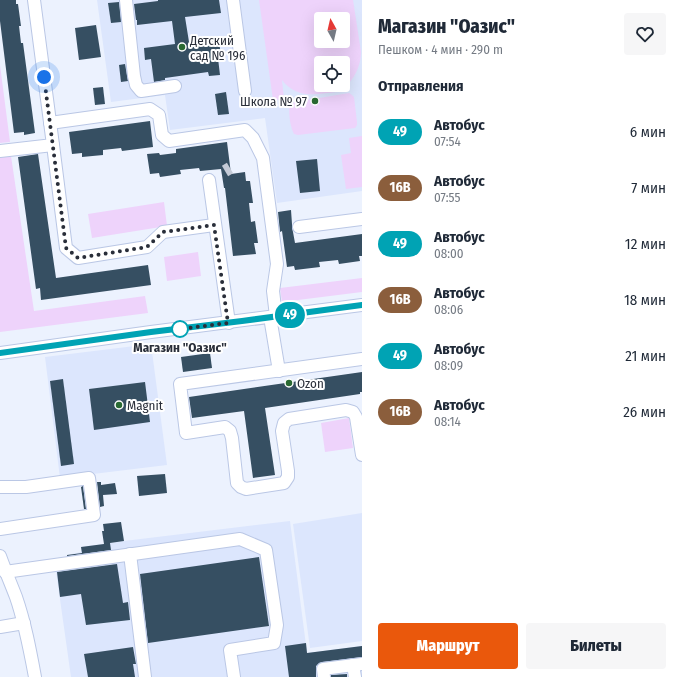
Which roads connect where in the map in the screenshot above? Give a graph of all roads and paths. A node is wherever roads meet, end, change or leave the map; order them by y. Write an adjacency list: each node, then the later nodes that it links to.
1 (34, 0): 6 (street)
2 (126, 0): 4 (street)
3 (233, 0): 5 (street)
4 (175, 86)
5 (245, 91)
6 (50, 123): 7 (street); 14 (street)
7 (53, 145): 8 (street); 11 (street)
8 (0, 151)
9 (208, 180): 11 (street)
10 (362, 219): 12 (street)
11 (214, 225): 15 (street)
12 (299, 227)
13 (362, 305): 14 (street)
14 (273, 317): 15 (street); 18 (street)
15 (228, 323): 16 (street)
16 (0, 353)
17 (362, 359): 18 (street)
18 (279, 371): 19 (street)
19 (362, 455)
20 (0, 487): 21 (street)
21 (0, 529)
22 (130, 554): 24 (street); 29 (street); 30 (street)
23 (0, 556): 24 (street)
24 (5, 572): 25 (street)
25 (24, 623): 26 (street); 28 (street)
26 (0, 627)
27 (358, 664): 31 (street); 32 (street)
28 (35, 677)
29 (145, 677)
30 (234, 677)
31 (324, 677)
32 (355, 677)

